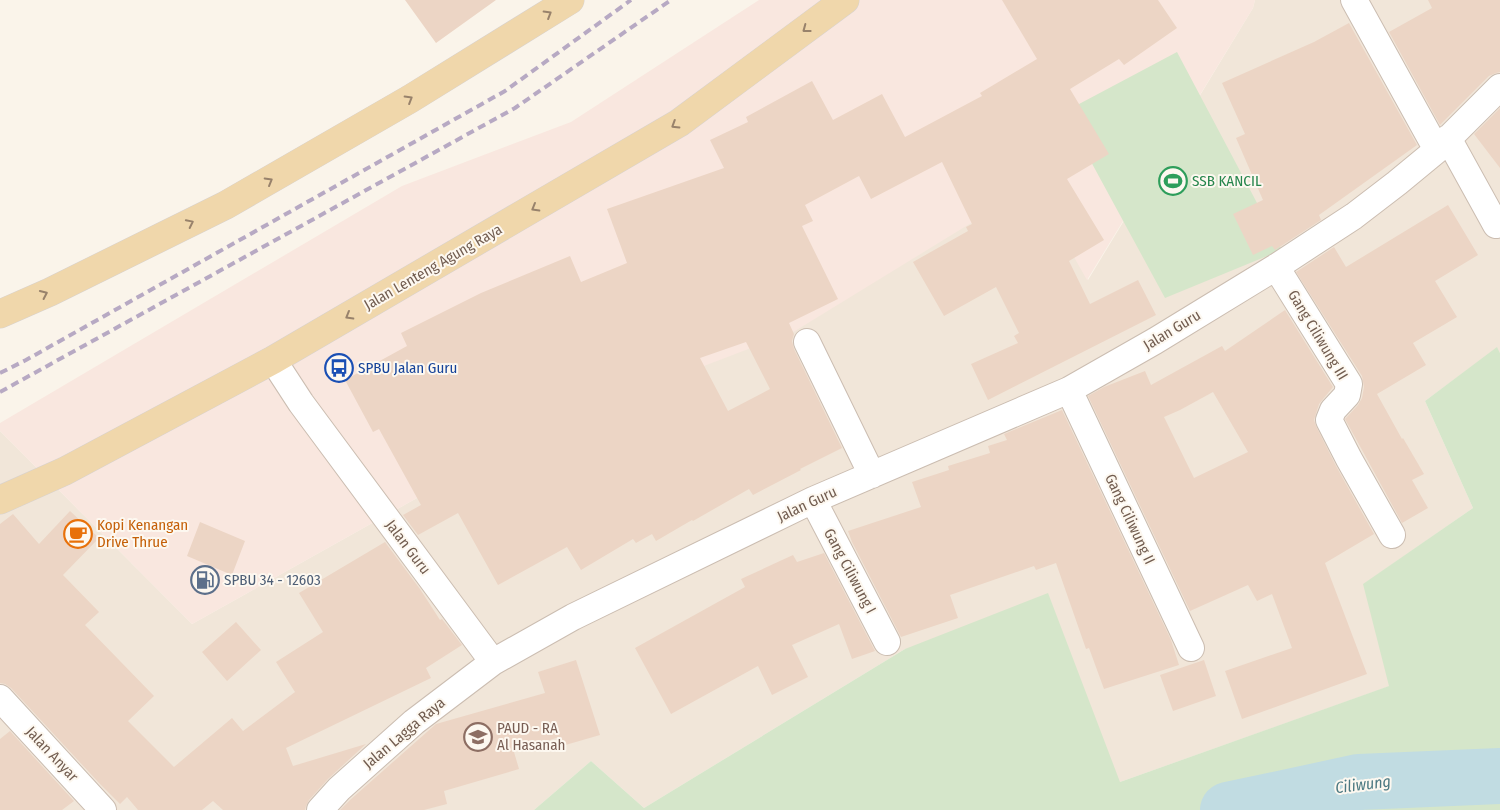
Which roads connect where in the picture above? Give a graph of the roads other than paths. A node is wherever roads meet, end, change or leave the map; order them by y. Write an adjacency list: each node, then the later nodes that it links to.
1 (570, 0): 8 (main road, one-way to 1)
2 (845, 0): 10 (main road, Jalan Lenteng Agung Raya, one-way to 10)
3 (1354, 0): 5 (street)
4 (1500, 87): 5 (street, Jalan Guru)
5 (1443, 144): 6 (street); 7 (street, Jalan Guru)
6 (1496, 225)
7 (1276, 267): 11 (street, Jalan Guru); 15 (street, Gang Ciliwung III)
8 (0, 314)
9 (807, 342): 12 (street)
10 (273, 360): 13 (main road, Jalan Lenteng Agung Raya); 18 (street, Jalan Guru)
11 (1069, 390): 12 (street, Jalan Guru); 17 (street, Gang Ciliwung II)
12 (872, 475): 14 (street, Jalan Guru)
13 (0, 500)
14 (813, 500): 16 (street, Gang Ciliwung I); 18 (street, Jalan Guru)
15 (1392, 535)
16 (887, 642)
17 (1191, 648)
18 (493, 662): 21 (street, Jalan Lagga Raya)
19 (0, 698): 20 (street, Jalan Anyar)
20 (103, 810)
21 (320, 810)

